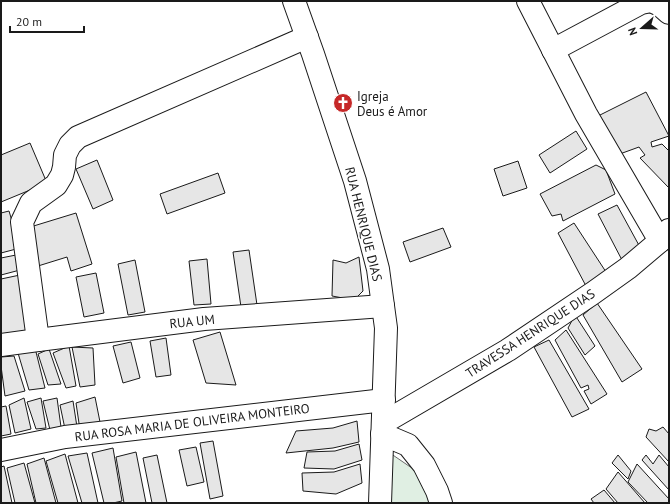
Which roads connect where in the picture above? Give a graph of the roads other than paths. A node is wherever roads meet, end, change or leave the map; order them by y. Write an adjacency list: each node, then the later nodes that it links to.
1 (294, 1): 4 (street, RUA HENRIQUE DIAS)
2 (528, 1): 5 (street)
3 (669, 13): 5 (street)
4 (307, 37): 7 (street, RUA HENRIQUE DIAS); 8 (street)
5 (553, 50): 6 (street)
6 (665, 235): 11 (street, TRAVESSA HENRIQUE DIAS)
7 (383, 306): 8 (street, RUA UM); 10 (street, RUA HENRIQUE DIAS)
8 (38, 340): 9 (street, RUA UM)
9 (1, 346)
10 (384, 400): 11 (street, RUA HENRIQUE DIAS); 12 (street, RUA ROSA MARIA DE OLIVEIRA MONTEIRO)
11 (383, 429): 13 (street, RUA HENRIQUE DIAS); 14 (street)
12 (1, 450)
13 (380, 503)
14 (441, 503)

